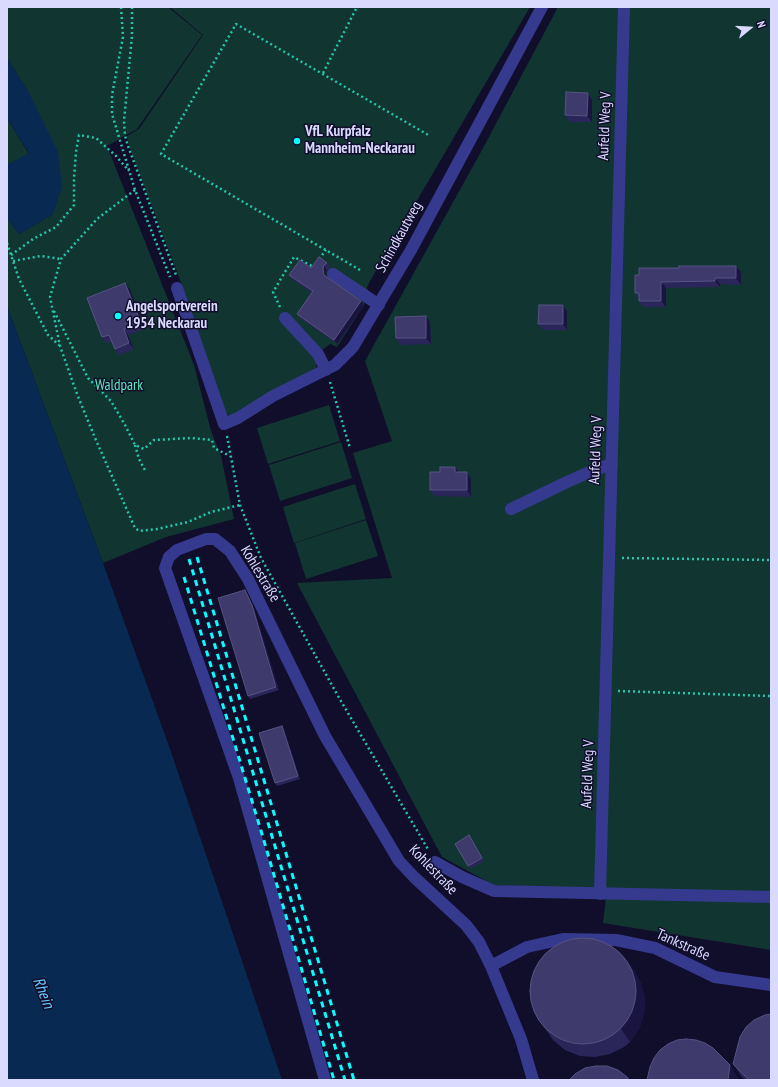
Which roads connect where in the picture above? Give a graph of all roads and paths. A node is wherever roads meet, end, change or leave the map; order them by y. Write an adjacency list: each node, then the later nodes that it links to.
1 (121, 7): 8 (path)
2 (132, 7): 17 (path)
3 (542, 7): 18 (street, Schindkautweg)
4 (624, 7): 27 (street, Aufeld Weg V)
5 (357, 8): 6 (path)
6 (323, 73): 7 (path); 11 (path)
7 (430, 136)
8 (130, 173): 9 (path); 12 (path)
9 (135, 190): 13 (path); 17 (path)
10 (7, 243): 12 (path)
11 (326, 250): 15 (path); 20 (path)
12 (11, 255): 14 (path)
13 (61, 259): 14 (path); 19 (path)
14 (13, 261): 21 (path)
15 (360, 270)
16 (333, 274): 18 (street)
17 (177, 288): 23 (street)
18 (379, 305): 22 (street, Schindkautweg)
19 (52, 307): 21 (path); 24 (path)
20 (285, 318): 22 (street)
21 (60, 346): 29 (path)
22 (331, 368): 23 (street, Schindkautweg); 25 (path)
23 (224, 424): 26 (path)
24 (135, 445): 26 (path); 28 (path)
25 (350, 448)
26 (230, 457): 29 (path)
27 (612, 464): 30 (street); 31 (street, Aufeld Weg V)
28 (146, 472)
29 (240, 506): 35 (path)
30 (511, 510)
31 (609, 558): 32 (path); 33 (street, Aufeld Weg V)
32 (771, 560)
33 (606, 691): 34 (path); 36 (street, Aufeld Weg V)
34 (771, 696)
35 (435, 862): 36 (street)
36 (600, 894): 37 (street)
37 (771, 897)
38 (491, 966): 39 (street, Tankstraße); 40 (street, Kohlestraße); 41 (street, Kohlestraße)
39 (771, 985)
40 (325, 1080)
41 (534, 1080)

